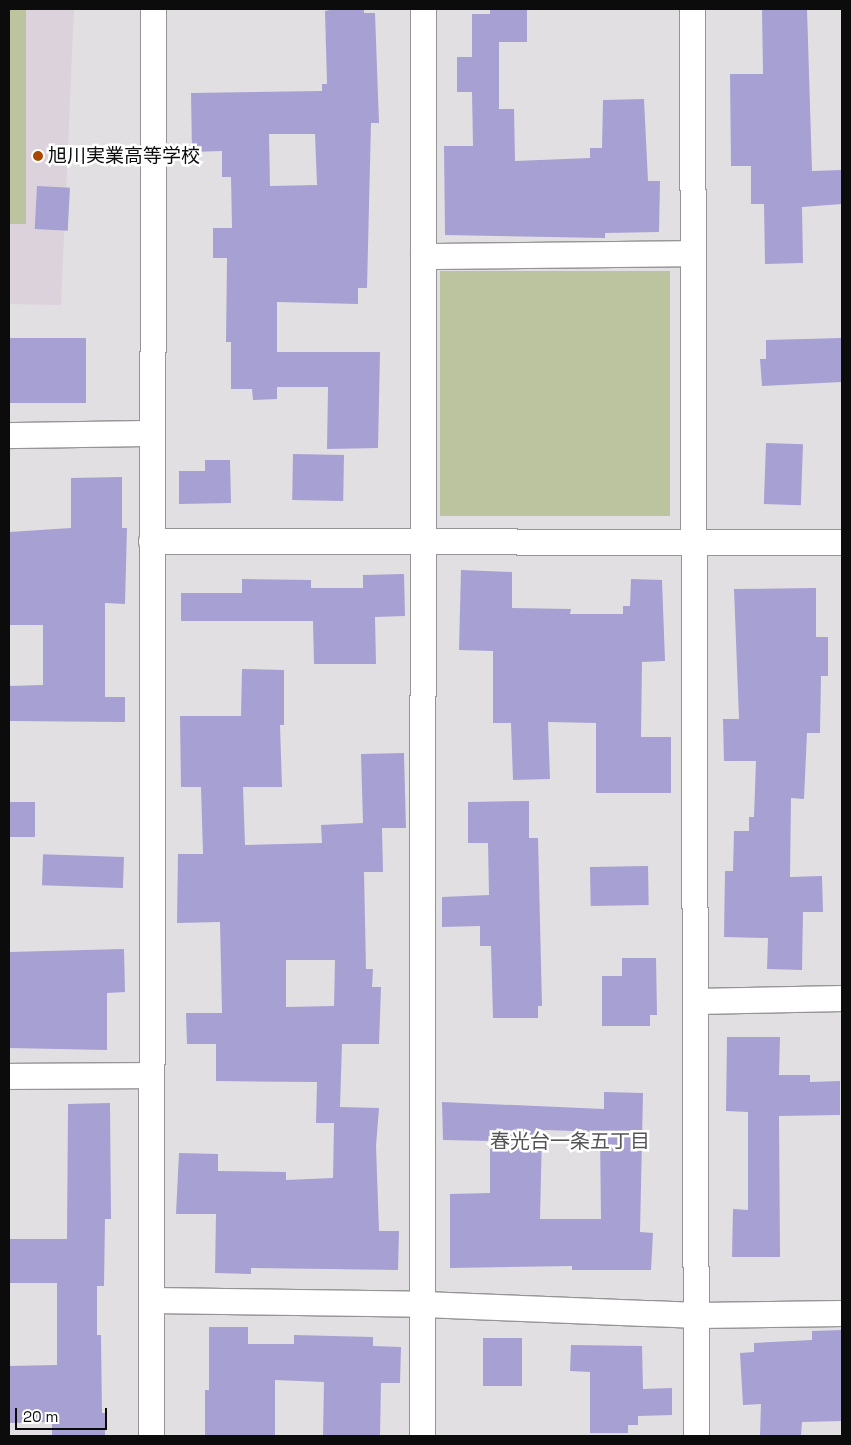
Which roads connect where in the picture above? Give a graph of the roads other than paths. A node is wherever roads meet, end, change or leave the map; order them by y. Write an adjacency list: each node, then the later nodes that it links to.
1 (153, 9): 6 (street)
2 (423, 9): 5 (street)
3 (692, 9): 4 (street)
4 (693, 253): 5 (street); 9 (street)
5 (423, 256): 11 (street)
6 (151, 433): 7 (street); 8 (street)
7 (9, 435)
8 (151, 541): 11 (street); 14 (street)
9 (694, 542): 10 (street); 11 (street); 13 (street)
10 (842, 542)
11 (423, 543): 17 (street)
12 (842, 998): 13 (street)
13 (696, 1002): 19 (street)
14 (149, 1075): 15 (street); 16 (street)
15 (9, 1076)
16 (152, 1300): 17 (street); 20 (street)
17 (423, 1304): 19 (street); 21 (street)
18 (842, 1313): 19 (street)
19 (698, 1315): 22 (street)
20 (151, 1436)
21 (422, 1436)
22 (696, 1436)

